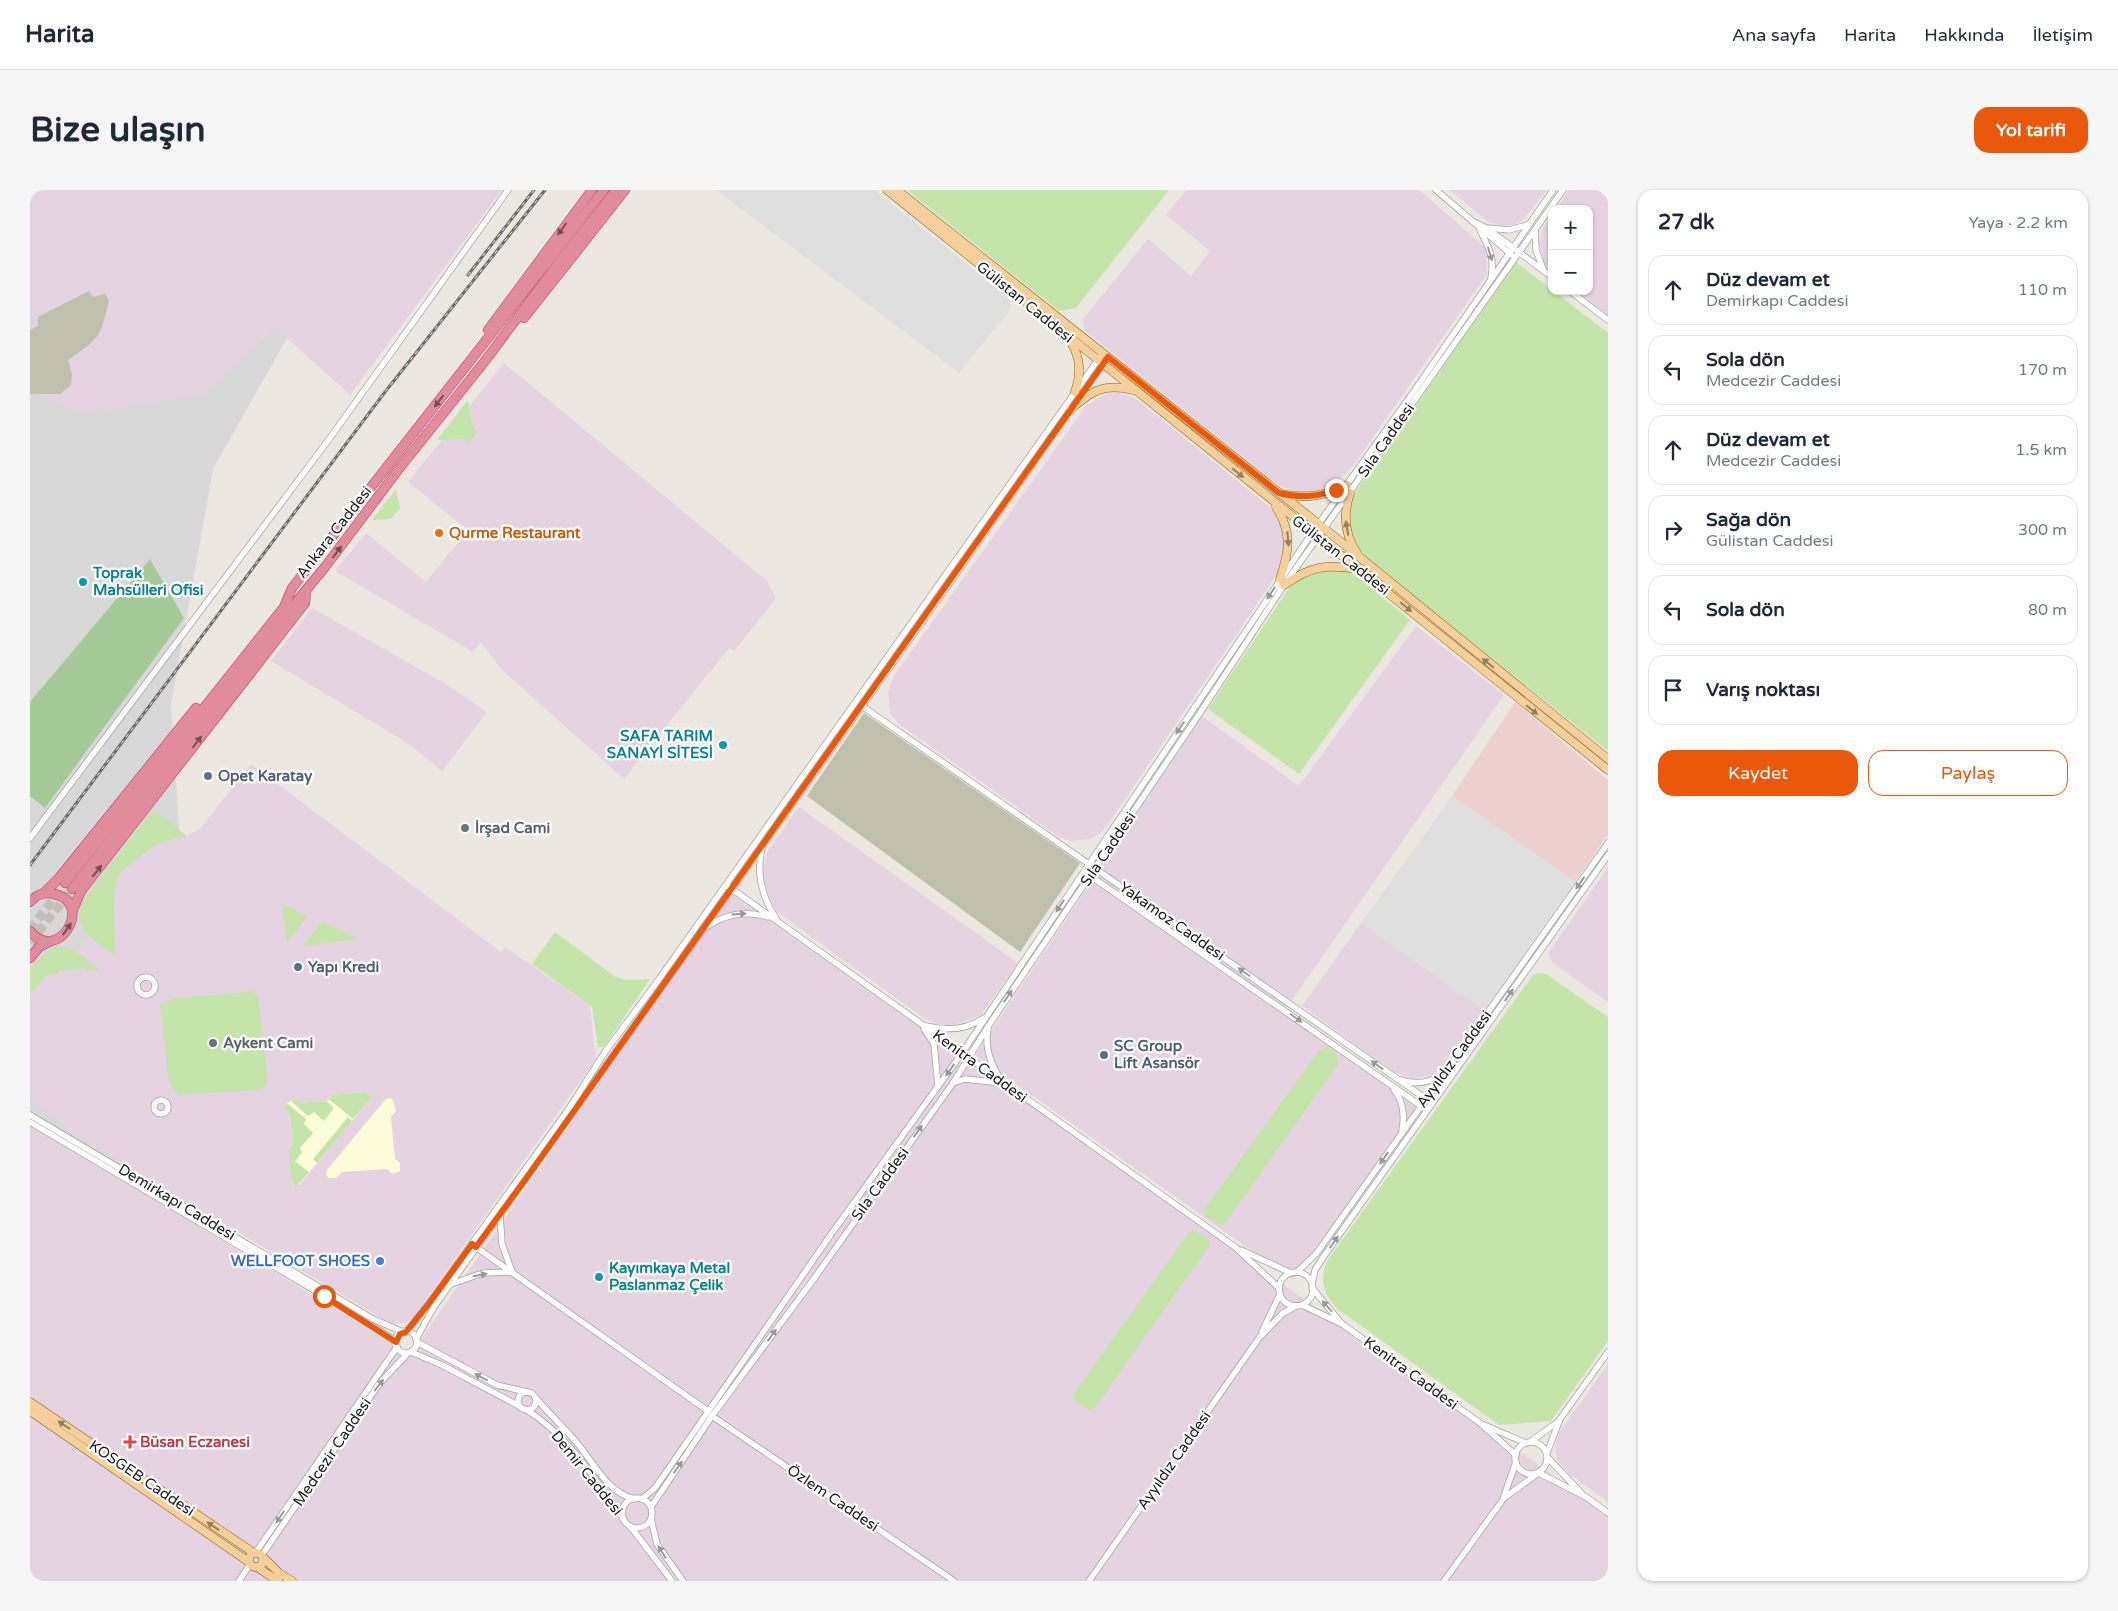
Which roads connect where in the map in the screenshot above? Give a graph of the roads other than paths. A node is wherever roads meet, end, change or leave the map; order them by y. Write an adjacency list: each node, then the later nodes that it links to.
1 (508, 190): 44 (street)
2 (592, 190): 26 (highway, one-way to 26)
3 (604, 190): 15 (highway, Ankara Caddesi)
4 (616, 190): 15 (highway, Ankara Caddesi)
5 (625, 190): 24 (highway)
6 (887, 190): 22 (main road, Gülistan Caddesi)
7 (897, 190): 23 (main road, Gülistan Caddesi)
8 (1436, 190): 12 (street)
9 (1553, 190): 11 (street, Sıla Caddesi)
10 (1563, 190): 13 (street, Sıla Caddesi)
11 (1529, 224): 12 (street); 14 (street, Sıla Caddesi)
12 (1480, 227): 14 (street); 19 (street, one-way to 19)
13 (1536, 227): 16 (street, Sıla Caddesi); 17 (street)
14 (1511, 250): 16 (street); 19 (street, Sıla Caddesi)
15 (558, 255): 24 (highway, Ankara Caddesi); 26 (highway, Ankara Caddesi)
16 (1517, 255): 17 (street); 30 (street, Sıla Caddesi)
17 (1544, 271): 18 (street)
18 (1548, 274)
19 (1490, 281): 30 (street, Sıla Caddesi)
20 (1575, 295): 21 (street)
21 (1608, 320)
22 (1066, 334): 25 (main road, Gülistan Caddesi); 28 (main road)
23 (1106, 355): 25 (street); 31 (main road, Gülistan Caddesi)
24 (485, 361): 40 (highway, Ankara Caddesi, one-way to 24)
25 (1100, 362): 27 (main road, Gülistan Caddesi); 28 (street); 29 (street)
26 (450, 387): 39 (highway, Ankara Caddesi, one-way to 39)
27 (1135, 391): 29 (main road); 32 (main road, Gülistan Caddesi, one-way to 32)
28 (1075, 392): 52 (street)
29 (1070, 410): 41 (street)
30 (1348, 489): 31 (main road); 33 (street, Sıla Caddesi); 36 (main road, one-way to 30)
31 (1279, 493): 33 (main road, Gülistan Caddesi)
32 (1273, 501): 34 (main road, Gülistan Caddesi); 38 (main road, one-way to 38)
33 (1322, 527): 34 (street); 35 (street, Sıla Caddesi); 36 (main road, Gülistan Caddesi)
34 (1312, 532): 35 (main road, Gülistan Caddesi); 38 (street)
35 (1318, 538): 37 (main road, Gülistan Caddesi); 38 (street, Sıla Caddesi)
36 (1362, 560): 42 (main road, Gülistan Caddesi, one-way to 36)
37 (1359, 569): 38 (main road); 43 (main road, Gülistan Caddesi, one-way to 43)
38 (1282, 582): 48 (street, one-way to 48); 49 (street, Sıla Caddesi)
39 (292, 588): 40 (highway, Ankara Caddesi); 54 (highway)
40 (307, 590): 56 (highway, one-way to 40)
41 (862, 706): 46 (street); 48 (street, Yakamoz Caddesi)
42 (1608, 759)
43 (1608, 770)
44 (30, 838)
45 (1608, 843): 67 (street, Ayyıldız Caddesi, one-way to 67)
46 (763, 846): 53 (street); 57 (street)
47 (1608, 855): 74 (street, Ayyıldız Caddesi, one-way to 47)
48 (1088, 863): 49 (street, Yakamoz Caddesi); 50 (street)
49 (1095, 868): 51 (street, Sıla Caddesi); 68 (street, Yakamoz Caddesi, one-way to 49)
50 (1083, 871): 51 (street, Yakamoz Caddesi); 62 (street, one-way to 62)
51 (1090, 876): 64 (street, Sıla Caddesi, one-way to 51); 70 (street, Yakamoz Caddesi, one-way to 70)
52 (726, 884): 53 (street, Kenitra Caddesi); 81 (street)
53 (732, 889): 57 (street, Kenitra Caddesi); 58 (street)
54 (44, 893): 55 (highway); 56 (highway)
55 (30, 902)
56 (72, 912): 60 (highway, one-way to 56)
57 (778, 922): 58 (street, one-way to 57); 63 (street, Kenitra Caddesi)
58 (703, 930): 80 (street)
59 (30, 931): 60 (highway)
60 (53, 940): 61 (highway)
61 (30, 958)
62 (986, 1017): 63 (street); 65 (street)
63 (922, 1024): 65 (street, Kenitra Caddesi); 72 (street)
64 (989, 1025): 66 (street, Sıla Caddesi); 69 (street)
65 (962, 1053): 66 (street, Kenitra Caddesi); 72 (street, one-way to 72)
66 (969, 1058): 69 (street, Kenitra Caddesi); 71 (street, Sıla Caddesi)
67 (1444, 1074): 68 (street); 73 (street, Ayyıldız Caddesi)
68 (1395, 1078): 73 (street, Yakamoz Caddesi)
69 (1002, 1082): 71 (street); 82 (street, Kenitra Caddesi)
70 (1387, 1082): 75 (street, Yakamoz Caddesi); 79 (street)
71 (953, 1083): 101 (street, Sıla Caddesi, one-way to 71)
72 (938, 1087): 101 (street)
73 (1426, 1099): 74 (street, Yakamoz Caddesi); 75 (street, Ayyıldız Caddesi)
74 (1432, 1103): 76 (street, Ayyıldız Caddesi)
75 (1421, 1106): 76 (street, Yakamoz Caddesi); 79 (street, Ayyıldız Caddesi)
76 (1427, 1110): 86 (street, Ayyıldız Caddesi, one-way to 76)
77 (30, 1115): 90 (street, Demirkapı Caddesi)
78 (30, 1122): 93 (street, Demirkapı Caddesi)
79 (1402, 1133): 84 (street, Ayyıldız Caddesi, one-way to 84)
80 (500, 1214): 81 (street); 83 (street)
81 (474, 1245): 83 (street, Özlem Caddesi); 85 (street); 90 (street)
82 (1235, 1247): 84 (street); 87 (street)
83 (512, 1272): 85 (street, one-way to 83); 101 (street, Özlem Caddesi)
84 (1294, 1273): 86 (street); 87 (street)
85 (449, 1285): 92 (street)
86 (1312, 1286): 88 (street); 89 (street, one-way to 86)
87 (1279, 1291): 88 (street); 91 (street, Ayyıldız Caddesi)
88 (1299, 1305): 89 (street); 91 (street, Ayyıldız Caddesi)
89 (1342, 1324): 103 (street, Kenitra Caddesi)
90 (404, 1332): 92 (street); 93 (street)
91 (1259, 1338): 125 (street, Ayyıldız Caddesi)
92 (417, 1340): 94 (street); 96 (street, one-way to 92)
93 (396, 1344): 94 (street); 117 (street, Medcezir Caddesi, one-way to 117)
94 (410, 1352): 99 (street); 117 (street, Medcezir Caddesi, one-way to 94)
95 (1608, 1352): 102 (street)
96 (526, 1392): 97 (street); 99 (street)
97 (535, 1397): 99 (street); 111 (street, Demir Caddesi)
98 (30, 1402): 117 (main road, KOSGEB Caddesi, one-way to 98)
99 (522, 1408): 116 (street, Demir Caddesi)
100 (30, 1411): 118 (main road, KOSGEB Caddesi)
101 (710, 1414): 112 (street); 113 (street, Sıla Caddesi, one-way to 101); 124 (street, Özlem Caddesi)
102 (1560, 1419): 104 (street); 106 (street)
103 (1480, 1423): 104 (street); 105 (street)
104 (1528, 1443): 105 (street); 106 (street)
105 (1516, 1455): 107 (street)
106 (1547, 1455): 108 (street); 109 (street)
107 (1516, 1462): 108 (street); 110 (street)
108 (1538, 1473): 109 (street); 110 (street)
109 (1586, 1497): 114 (street)
110 (1504, 1498): 126 (street)
111 (634, 1499): 112 (street); 116 (street)
112 (642, 1499): 113 (street)
113 (651, 1507): 115 (street)
114 (1608, 1513)
115 (651, 1519): 116 (street); 123 (street, one-way to 115)
116 (626, 1522): 122 (street, Demir Caddesi)
117 (259, 1554): 118 (main road); 118 (main road); 121 (main road, KOSGEB Caddesi)
118 (252, 1564): 119 (street); 120 (main road, KOSGEB Caddesi)
119 (239, 1581)
120 (278, 1581)
121 (292, 1581)
122 (672, 1581)
123 (683, 1581)
124 (954, 1581)
125 (1089, 1581)
126 (1444, 1581)

